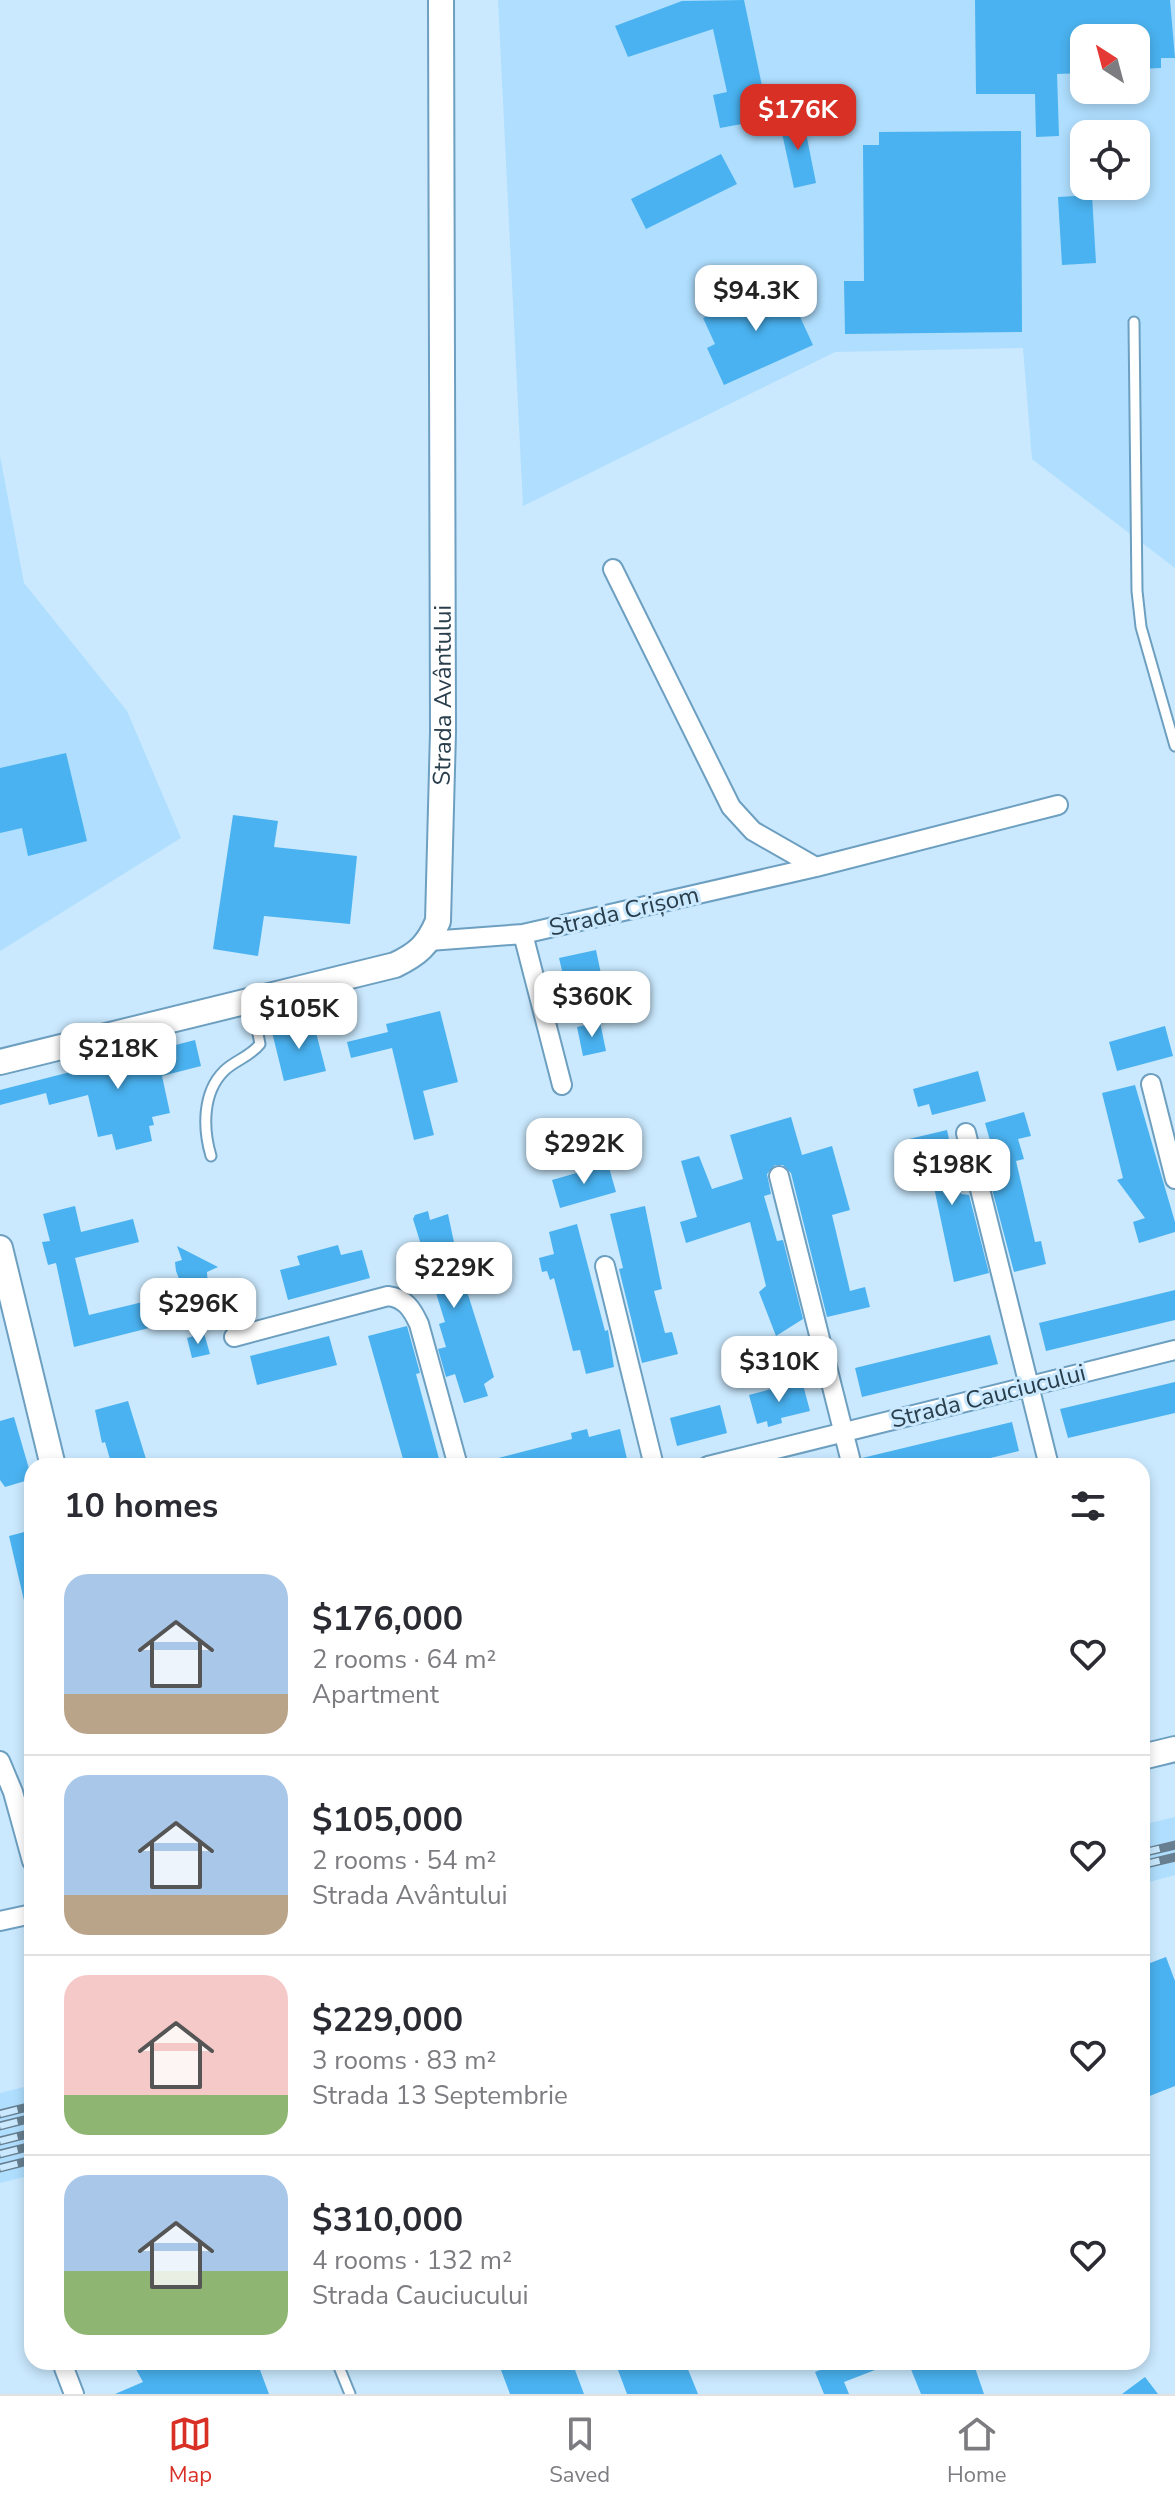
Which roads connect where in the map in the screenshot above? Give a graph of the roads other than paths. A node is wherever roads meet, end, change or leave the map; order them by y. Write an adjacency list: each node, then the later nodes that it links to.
1 (441, 0): 8 (main road, Strada Avântului)
2 (1134, 322): 4 (lane)
3 (613, 569): 6 (street)
4 (1175, 746)
5 (1058, 805): 6 (street, Strada Crișom)
6 (816, 867): 7 (street, Strada Crișom)
7 (523, 934): 8 (street, Strada Crișom); 12 (street)
8 (429, 941): 9 (main road)
9 (251, 1000): 10 (main road); 14 (lane)
10 (0, 1062)
11 (1151, 1084): 16 (street)
12 (562, 1085)
13 (966, 1133): 21 (street)
14 (211, 1156)
15 (779, 1176): 22 (street)
16 (1175, 1179)
17 (0, 1248): 23 (main road)
18 (605, 1266): 25 (street)
19 (234, 1337): 24 (street)
20 (1175, 1350): 21 (street, Strada Cauciucului)
21 (1029, 1387): 22 (street, Strada Cauciucului); 28 (street)
22 (843, 1432): 26 (street, Strada Cauciucului); 27 (street)
23 (51, 1458)
24 (456, 1458)
25 (652, 1458)
26 (740, 1458)
27 (850, 1458)
28 (1047, 1458)
29 (1175, 1749): 30 (main road)
30 (1150, 1755)
31 (0, 1761): 32 (street)
32 (24, 1832)
33 (24, 1916): 34 (street)
34 (0, 1921)
35 (65, 2370): 37 (street)
36 (340, 2370): 38 (lane)
37 (74, 2394)
38 (350, 2394)

